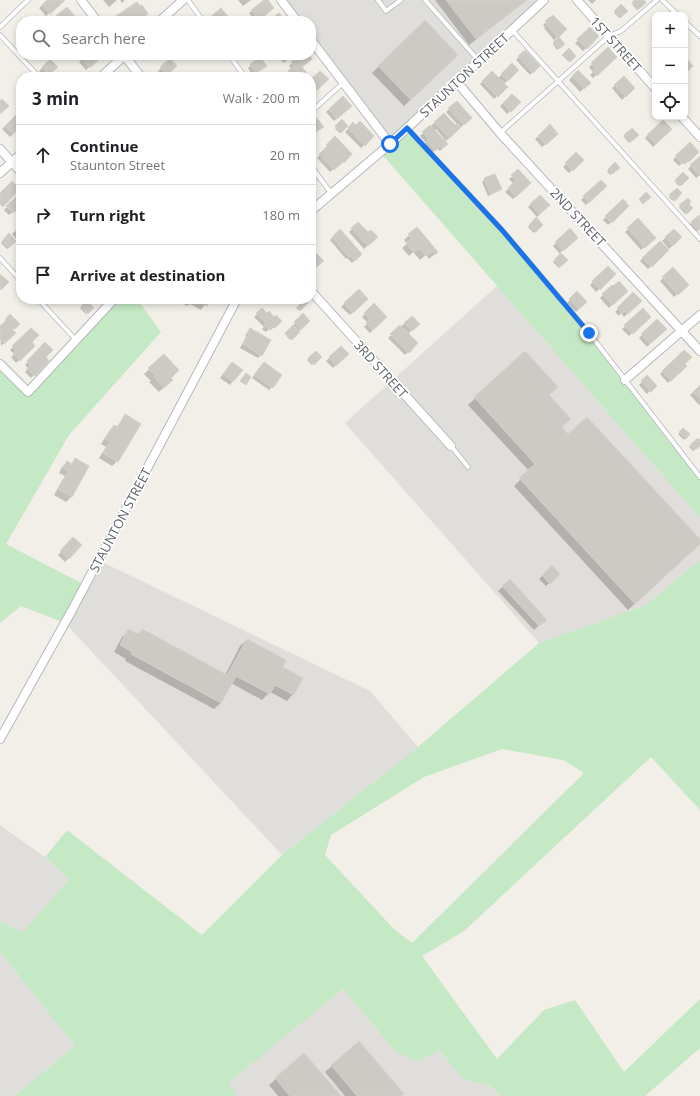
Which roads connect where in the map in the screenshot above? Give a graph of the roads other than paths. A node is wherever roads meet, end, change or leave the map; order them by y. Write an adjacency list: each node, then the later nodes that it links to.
1 (28, 0): 19 (lane)
2 (81, 0): 14 (street)
3 (183, 0): 15 (street)
4 (188, 0): 16 (lane)
5 (281, 0): 17 (street)
6 (378, 0): 7 (lane)
7 (401, 0)
8 (424, 0): 30 (lane)
9 (544, 0): 20 (street, STAUNTON STREET)
10 (577, 0): 22 (street, 1ST STREET)
11 (657, 0): 22 (lane)
12 (662, 0): 13 (lane)
13 (675, 12)
14 (93, 16)
15 (165, 16)
16 (199, 16)
17 (293, 16)
18 (688, 25): 23 (lane)
19 (0, 27)
20 (512, 30): 30 (street, STAUNTON STREET); 35 (lane)
21 (0, 35): 25 (lane)
22 (609, 36): 35 (lane); 38 (street, 1ST STREET)
23 (700, 36)
24 (316, 47): 37 (street)
25 (16, 52)
26 (23, 60): 31 (lane)
27 (119, 60): 32 (street)
28 (128, 60): 33 (street)
29 (233, 60): 34 (lane)
30 (479, 61): 36 (street, STAUNTON STREET)
31 (34, 72)
32 (106, 72)
33 (137, 72)
34 (241, 72)
35 (558, 81): 42 (lane); 53 (lane)
36 (457, 82): 41 (street, STAUNTON STREET); 42 (street, 2ND STREET)
37 (343, 83): 39 (lane); 44 (street)
38 (652, 85)
39 (316, 107)
40 (685, 120): 43 (street)
41 (407, 128): 44 (street, STAUNTON STREET); 65 (lane)
42 (500, 132): 61 (street, 2ND STREET)
43 (700, 137)
44 (390, 144): 51 (street, STAUNTON STREET)
45 (0, 149): 47 (street)
46 (16, 158): 47 (street)
47 (12, 162): 48 (street); 49 (street)
48 (16, 166)
49 (0, 173)
50 (316, 173): 51 (lane)
51 (332, 194): 52 (street, STAUNTON STREET)
52 (316, 208)
53 (700, 239)
54 (0, 258): 55 (lane)
55 (16, 275)
56 (316, 297): 66 (street, 3RD STREET)
57 (43, 304): 62 (lane)
58 (109, 304): 62 (street)
59 (234, 304): 69 (street, STAUNTON STREET)
60 (700, 315): 61 (street)
61 (682, 331): 63 (street, 2ND STREET); 65 (street)
62 (77, 340): 64 (street)
63 (700, 351)
64 (0, 364)
65 (625, 380): 68 (lane)
66 (451, 446): 67 (lane)
67 (468, 467)
68 (700, 477)
69 (0, 739)

